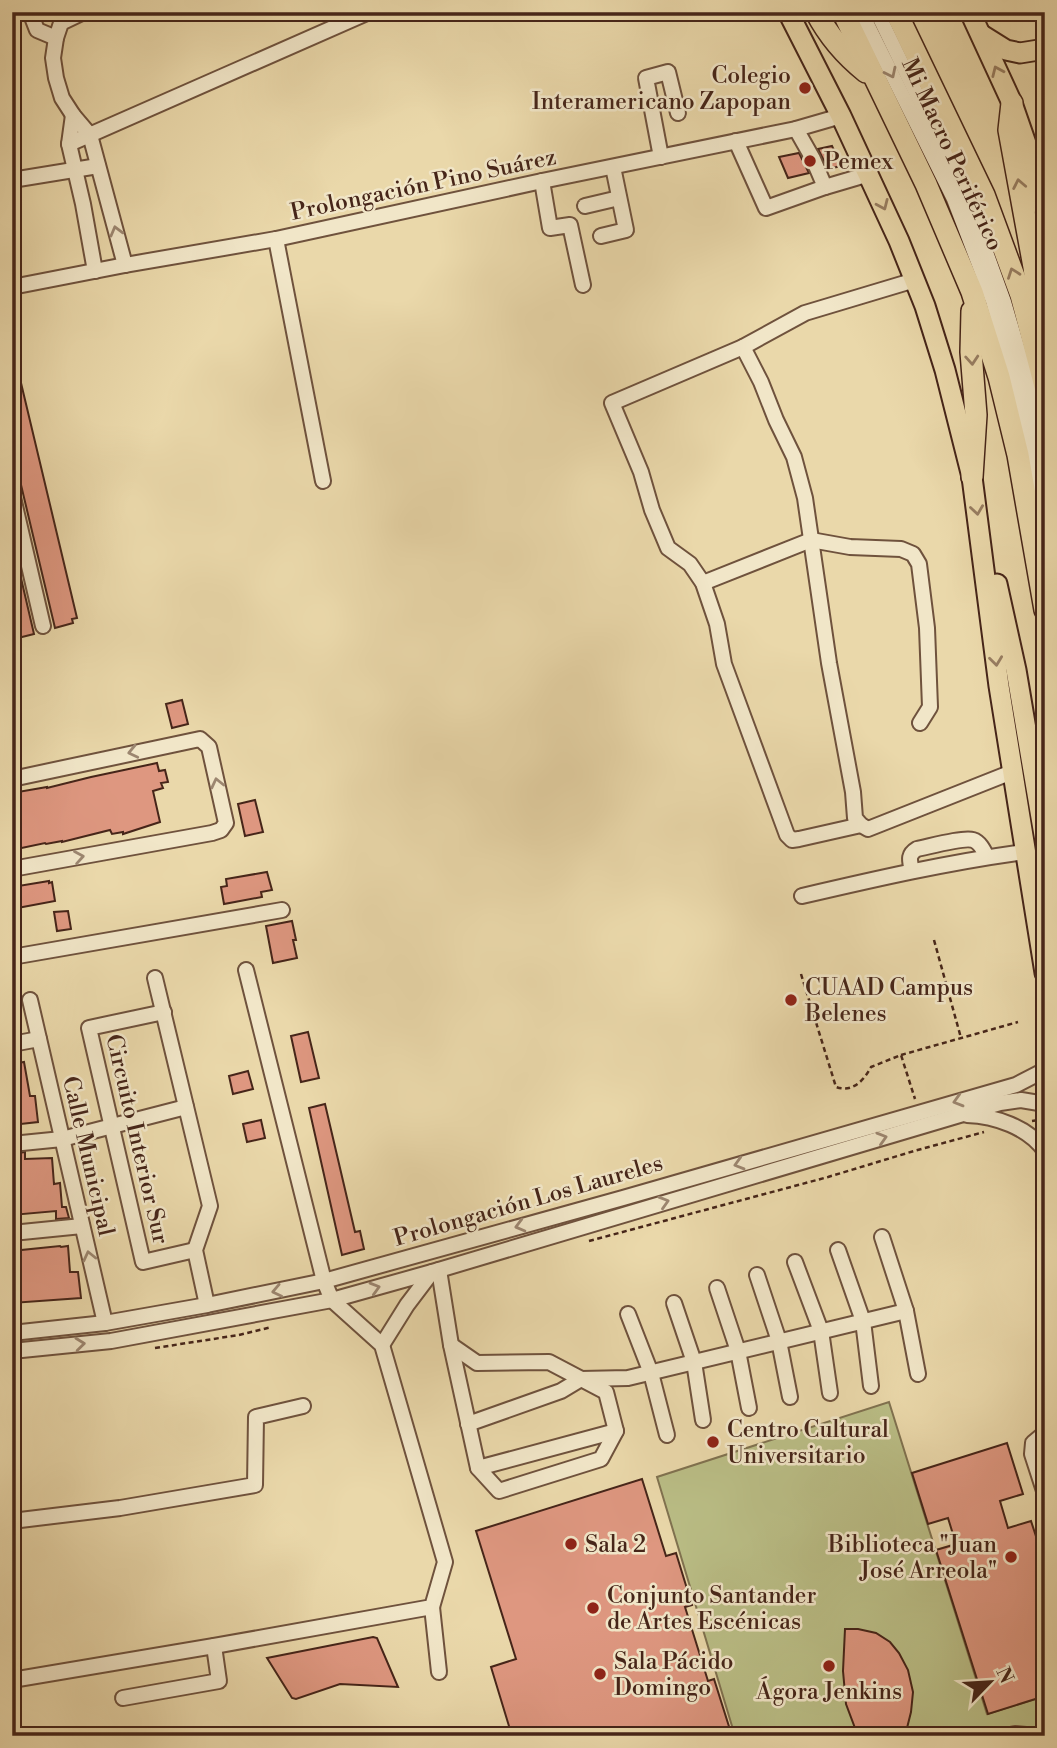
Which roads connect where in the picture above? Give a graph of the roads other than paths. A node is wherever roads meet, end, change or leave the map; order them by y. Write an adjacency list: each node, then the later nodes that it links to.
1 (30, 12): 12 (street)
2 (84, 12): 12 (street)
3 (369, 12): 20 (street)
4 (788, 12): 18 (main road)
5 (816, 12): 14 (highway)
6 (843, 12): 14 (highway)
7 (861, 12): 49 (street, Mi Macro Periférico, one-way to 49)
8 (877, 12): 45 (street, Mi Macro Periférico)
9 (896, 12): 44 (highway, one-way to 9)
10 (970, 12): 11 (main road)
11 (982, 36): 13 (main road); 15 (main road, one-way to 11)
12 (56, 38): 17 (street)
13 (1045, 48)
14 (877, 81): 41 (highway)
15 (1012, 103): 33 (main road); 43 (highway, one-way to 15)
16 (678, 113): 23 (street)
17 (73, 115): 20 (street); 22 (street)
18 (841, 116): 19 (street, Prolongación Pino Suárez); 27 (main road)
19 (796, 129): 21 (street, Prolongación Pino Suárez); 30 (street)
20 (90, 135): 22 (street); 24 (street)
21 (736, 141): 23 (street, Prolongación Pino Suárez); 30 (street)
22 (69, 145): 26 (street)
23 (661, 157): 25 (street, Prolongación Pino Suárez)
24 (99, 166): 26 (street); 36 (street, one-way to 24)
25 (613, 167): 29 (street, Prolongación Pino Suárez); 31 (street)
26 (75, 170): 28 (street); 37 (street)
27 (869, 174): 30 (street); 38 (main road, one-way to 38)
28 (12, 180)
29 (542, 181): 35 (street, Prolongación Pino Suárez); 39 (street)
30 (825, 187)
31 (619, 198): 32 (street); 34 (street)
32 (585, 206)
33 (1045, 216)
34 (601, 236)
35 (276, 239): 36 (street, Prolongación Pino Suárez); 47 (street)
36 (125, 265): 37 (street, Prolongación Pino Suárez)
37 (94, 271): 40 (street, Prolongación Pino Suárez)
38 (915, 280): 42 (street); 46 (main road)
39 (583, 285)
40 (12, 287)
41 (972, 292): 46 (highway, one-way to 46); 53 (highway)
42 (743, 347): 50 (street); 52 (street)
43 (1045, 373)
44 (1045, 386)
45 (1045, 457)
46 (972, 477): 51 (main road, one-way to 51)
47 (323, 481)
48 (12, 493): 54 (street)
49 (1045, 522)
50 (811, 540): 52 (street); 55 (street); 58 (street)
51 (981, 544): 56 (main road, one-way to 56); 59 (main road)
52 (703, 583): 58 (street)
53 (1045, 610)
54 (43, 626)
55 (920, 723)
56 (1012, 772): 58 (street); 60 (main road)
57 (12, 779): 62 (street, one-way to 57)
58 (860, 825)
59 (1045, 841)
60 (1024, 852): 61 (street); 69 (main road)
61 (987, 857): 63 (street); 63 (street)
62 (12, 869)
63 (912, 871): 64 (street)
64 (802, 897)
65 (282, 910): 66 (street)
66 (12, 957)
67 (246, 970): 93 (street)
68 (155, 978): 71 (street)
69 (1041, 979)
70 (30, 1000): 72 (street, Calle Municipal)
71 (163, 1012): 77 (street); 79 (street, Circuito Interior Sur)
72 (39, 1039): 73 (street); 80 (street, Calle Municipal)
73 (12, 1044)
74 (1045, 1070): 75 (street, Prolongación Los Laureles)
75 (998, 1097): 76 (street, Prolongación Los Laureles); 78 (street, Prolongación Los Laureles); 83 (street, Prolongación Los Laureles, one-way to 83)
76 (1045, 1104)
77 (186, 1107): 79 (street); 88 (street)
78 (958, 1115): 82 (street); 84 (street, Prolongación Los Laureles, one-way to 78)
79 (112, 1126): 80 (street); 88 (street, Circuito Interior Sur)
80 (62, 1139): 81 (street); 85 (street, Calle Municipal)
81 (12, 1144)
82 (1045, 1151)
83 (622, 1198): 84 (street); 93 (street, Prolongación Los Laureles, one-way to 93)
84 (627, 1214): 91 (street, Prolongación Los Laureles)
85 (82, 1226): 86 (street); 101 (street, Calle Municipal, one-way to 85)
86 (12, 1233)
87 (882, 1237): 98 (street)
88 (195, 1250): 97 (street)
89 (838, 1250): 100 (street)
90 (795, 1262): 102 (street)
91 (435, 1271): 95 (street, Prolongación Los Laureles, one-way to 91); 105 (street); 106 (street)
92 (757, 1275): 104 (street)
93 (324, 1281): 95 (street); 97 (street, Prolongación Los Laureles, one-way to 97)
94 (717, 1288): 108 (street)
95 (332, 1300): 105 (street); 107 (street, Prolongación Los Laureles, one-way to 95)
96 (674, 1303): 109 (street)
97 (207, 1305): 101 (street, Prolongación Los Laureles)
98 (906, 1311): 100 (street); 111 (street)
99 (628, 1314): 110 (street)
100 (863, 1321): 102 (street); 113 (street)
101 (105, 1322): 103 (street, Prolongación Los Laureles)
102 (821, 1331): 104 (street); 114 (street)
103 (12, 1333)
104 (779, 1341): 108 (street); 115 (street)
105 (382, 1345): 126 (street)
106 (451, 1345): 112 (street); 119 (street)
107 (12, 1351)
108 (738, 1351): 109 (street); 117 (street)
109 (694, 1362): 110 (street); 118 (street)
110 (651, 1373): 112 (street); 122 (street)
111 (918, 1374)
112 (580, 1378): 119 (street); 120 (street)
113 (872, 1386)
114 (830, 1393)
115 (790, 1397)
116 (303, 1406): 125 (street)
117 (749, 1408)
118 (704, 1420)
119 (468, 1424): 123 (street)
120 (616, 1431): 123 (street); 123 (street)
121 (1045, 1433): 124 (street)
122 (667, 1435)
123 (478, 1468)
124 (1045, 1494)
125 (12, 1521)
126 (432, 1608): 127 (street); 128 (street)
127 (214, 1646): 129 (street); 130 (street)
128 (439, 1672)
129 (12, 1680)
130 (123, 1698)
131 (1005, 1736): 132 (street)
132 (1037, 1736)

